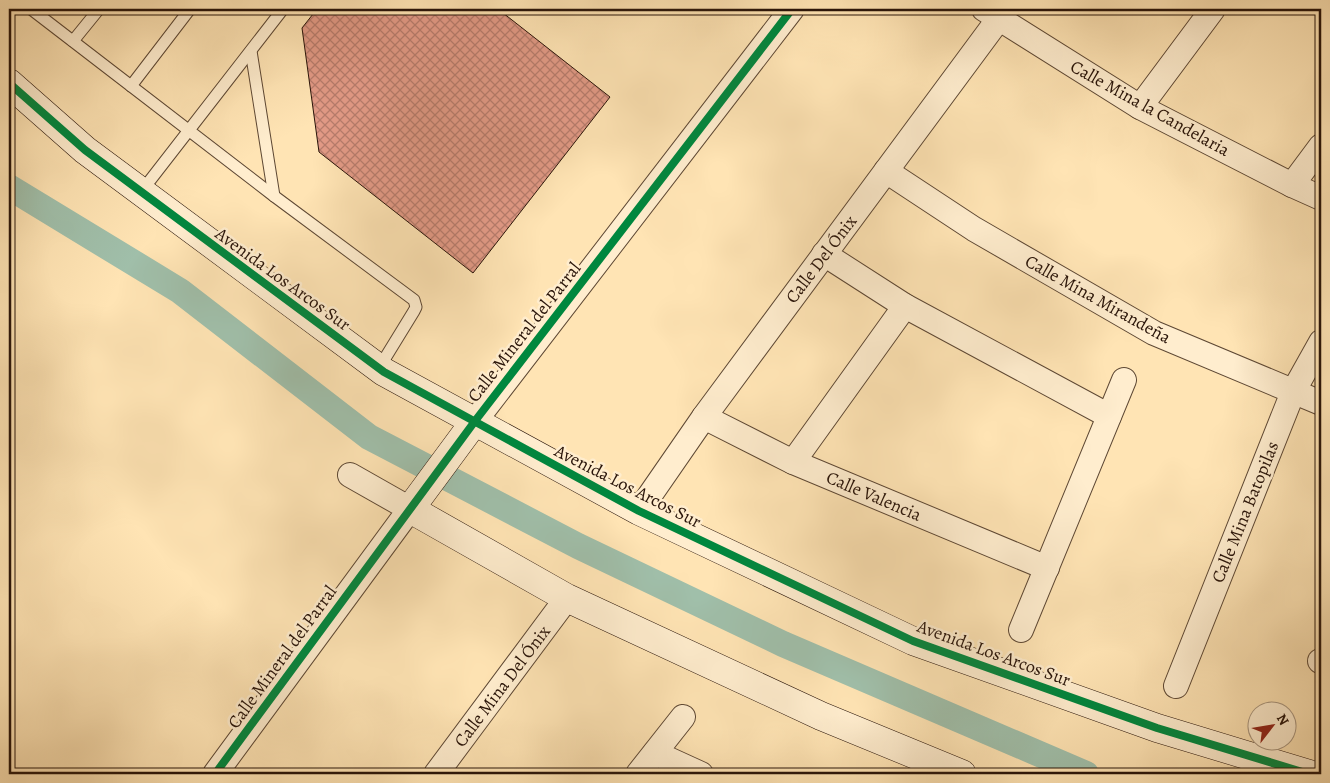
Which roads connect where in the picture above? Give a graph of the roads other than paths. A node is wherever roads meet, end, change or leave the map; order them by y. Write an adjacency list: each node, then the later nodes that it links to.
1 (31, 9): 8 (lane)
2 (99, 9): 8 (lane)
3 (190, 9): 11 (lane)
4 (283, 9): 9 (lane)
5 (792, 9): 29 (street, Calle Mineral del Parral)
6 (1213, 9): 12 (street)
7 (996, 12): 12 (street, Calle Mina la Candelaria); 15 (street, Calle Del Ónix)
8 (73, 41): 11 (lane)
9 (251, 51): 13 (lane); 18 (lane)
10 (9, 83): 17 (street, Avenida Los Arcos Sur)
11 (131, 86): 13 (lane)
12 (1140, 107): 16 (street, Calle Mina la Candelaria)
13 (188, 129): 17 (lane); 18 (lane)
14 (1321, 146): 16 (street)
15 (886, 172): 20 (street, Calle Del Ónix); 25 (street, Calle Mina Mirandeña)
16 (1292, 185): 19 (street, Calle Mina la Candelaria)
17 (141, 192): 23 (street, Avenida Los Arcos Sur)
18 (274, 196): 23 (lane)
19 (1321, 198)
20 (824, 254): 21 (street); 28 (street, Calle Del Ónix)
21 (905, 306): 27 (street); 30 (street)
22 (1321, 342): 25 (street, Calle Mina Batopilas)
23 (379, 368): 29 (street, Avenida Los Arcos Sur)
24 (1124, 380): 27 (street)
25 (1293, 392): 26 (street, Calle Mina Mirandeña); 37 (street, Calle Mina Batopilas)
26 (1321, 403)
27 (1109, 416): 34 (street)
28 (704, 417): 30 (street, Calle Valencia); 33 (street, Calle Del Ónix)
29 (475, 421): 32 (street, Calle Mineral del Parral); 33 (street, Avenida Los Arcos Sur)
30 (793, 462): 34 (street, Calle Valencia)
31 (350, 475): 32 (street)
32 (418, 498): 35 (street); 40 (street, Calle Mineral del Parral)
33 (639, 511): 45 (street, Avenida Los Arcos Sur)
34 (1047, 568): 36 (street)
35 (567, 598): 41 (street, Calle Mina Del Ónix); 44 (street)
36 (1021, 630)
37 (1176, 686)
38 (683, 717): 39 (street)
39 (655, 753): 42 (street); 43 (street)
40 (215, 774)
41 (436, 774)
42 (638, 774)
43 (701, 774)
44 (962, 774)
45 (1308, 774)

